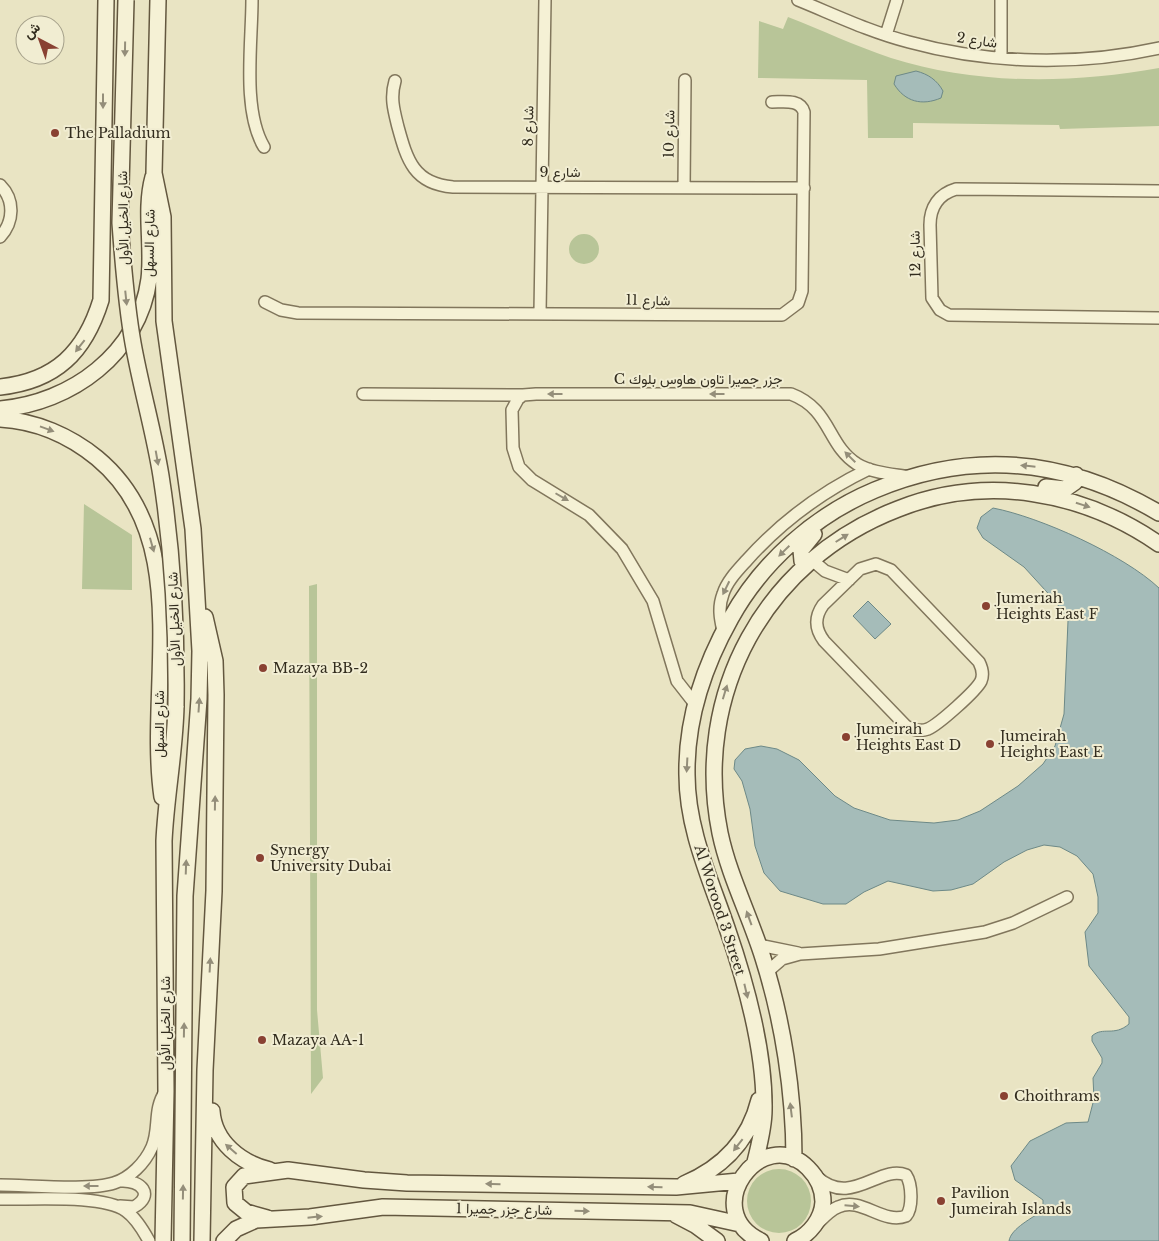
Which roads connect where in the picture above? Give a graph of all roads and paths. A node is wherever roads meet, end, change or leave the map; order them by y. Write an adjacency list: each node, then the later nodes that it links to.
1 (106, 0): 26 (main road, one-way to 26)
2 (126, 0): 45 (main road, شارع الخيل الأول, one-way to 45, bridge)
3 (158, 0): 16 (main road, شارع الخيل الأول)
4 (252, 0): 15 (street)
5 (545, 0): 18 (street, شارع 8)
6 (798, 0): 9 (street, شارع 2)
7 (897, 0): 9 (street)
8 (1001, 0): 11 (street)
9 (886, 35): 11 (street, شارع 2)
10 (1159, 48): 11 (street, شارع 2)
11 (1001, 58)
12 (685, 80): 19 (street, شارع 10)
13 (395, 82): 18 (street, شارع 9)
14 (772, 102): 20 (street, شارع 11)
15 (264, 146)
16 (154, 173): 29 (main road, شارع السهل); 41 (main road, شارع الخيل الأول)
17 (0, 184): 22 (street)
18 (542, 186): 19 (street, شارع 9); 24 (street, شارع 8)
19 (684, 188): 20 (street, شارع 9)
20 (804, 188): 24 (street, شارع 11)
21 (1159, 191): 25 (street, شارع 12)
22 (0, 237)
23 (265, 302): 24 (street, شارع 11)
24 (540, 313)
25 (1159, 318)
26 (0, 387)
27 (363, 394): 28 (street, C جزر جميرا تاون هاوس بلوك)
28 (523, 395): 31 (street, C جزر جميرا تاون هاوس بلوك, one-way to 28); 44 (street, one-way to 44)
29 (0, 409)
30 (0, 419): 45 (main road, شارع السهل, one-way to 45)
31 (869, 469): 33 (street, C جزر جميرا تاون هاوس بلوك); 43 (street, one-way to 43)
32 (1076, 475): 33 (main road, Al Worood 3 Street, one-way to 33); 34 (main road); 36 (main road, Al Worood 3 Street)
33 (912, 477): 35 (main road, Al Worood 3 Street)
34 (1001, 490): 37 (main road, Al Worood 3 Street, one-way to 37); 38 (main road, Al Worood 3 Street, one-way to 34)
35 (842, 506): 38 (main road); 43 (main road, Al Worood 3 Street, one-way to 43)
36 (1159, 513)
37 (1159, 544)
38 (809, 563): 39 (street); 47 (main road, Al Worood 3 Street, one-way to 38)
39 (825, 571): 40 (street); 42 (street)
40 (849, 580): 42 (street); 42 (street)
41 (198, 595): 52 (main road, one-way to 41); 72 (main road, شارع الخيل الأول, one-way to 41)
42 (833, 595)
43 (723, 632): 44 (main road, Al Worood 3 Street)
44 (695, 704): 46 (main road, Al Worood 3 Street, one-way to 46)
45 (165, 814): 54 (main road, شارع الخيل الأول)
46 (704, 868): 47 (main road); 53 (main road, Al Worood 3 Street, one-way to 53)
47 (734, 879): 49 (main road, Al Worood 3 Street, one-way to 47)
48 (1067, 897): 50 (street)
49 (759, 945): 50 (street); 51 (main road, Al Worood 3 Street)
50 (800, 954): 51 (street)
51 (767, 972): 55 (main road, Al Worood 3 Street, one-way to 51)
52 (205, 1070): 57 (main road, one-way to 52); 73 (main road)
53 (763, 1084): 56 (main road, Al Worood 3 Street); 62 (main road, one-way to 62)
54 (166, 1091): 59 (street); 71 (main road, شارع الخيل الأول)
55 (794, 1159): 56 (main road); 58 (main road)
56 (755, 1162): 60 (main road)
57 (274, 1171): 62 (main road, شارع جزر جميرا 1, one-way to 57); 66 (main road)
58 (816, 1176): 68 (main road); 68 (street, one-way to 58)
59 (120, 1181): 61 (street, one-way to 61); 64 (street)
60 (739, 1181): 62 (main road, شارع جزر جميرا 1); 67 (main road)
61 (0, 1185)
62 (676, 1187)
63 (0, 1199): 64 (street)
64 (118, 1206): 70 (street)
65 (673, 1213): 66 (main road, شارع جزر جميرا 1, one-way to 65); 67 (main road, شارع جزر جميرا 1); 75 (main road)
66 (267, 1218): 74 (main road)
67 (740, 1224): 69 (main road)
68 (803, 1237)
69 (756, 1240)
70 (149, 1241)
71 (163, 1241)
72 (182, 1241)
73 (202, 1241)
74 (224, 1241)
75 (717, 1241)

